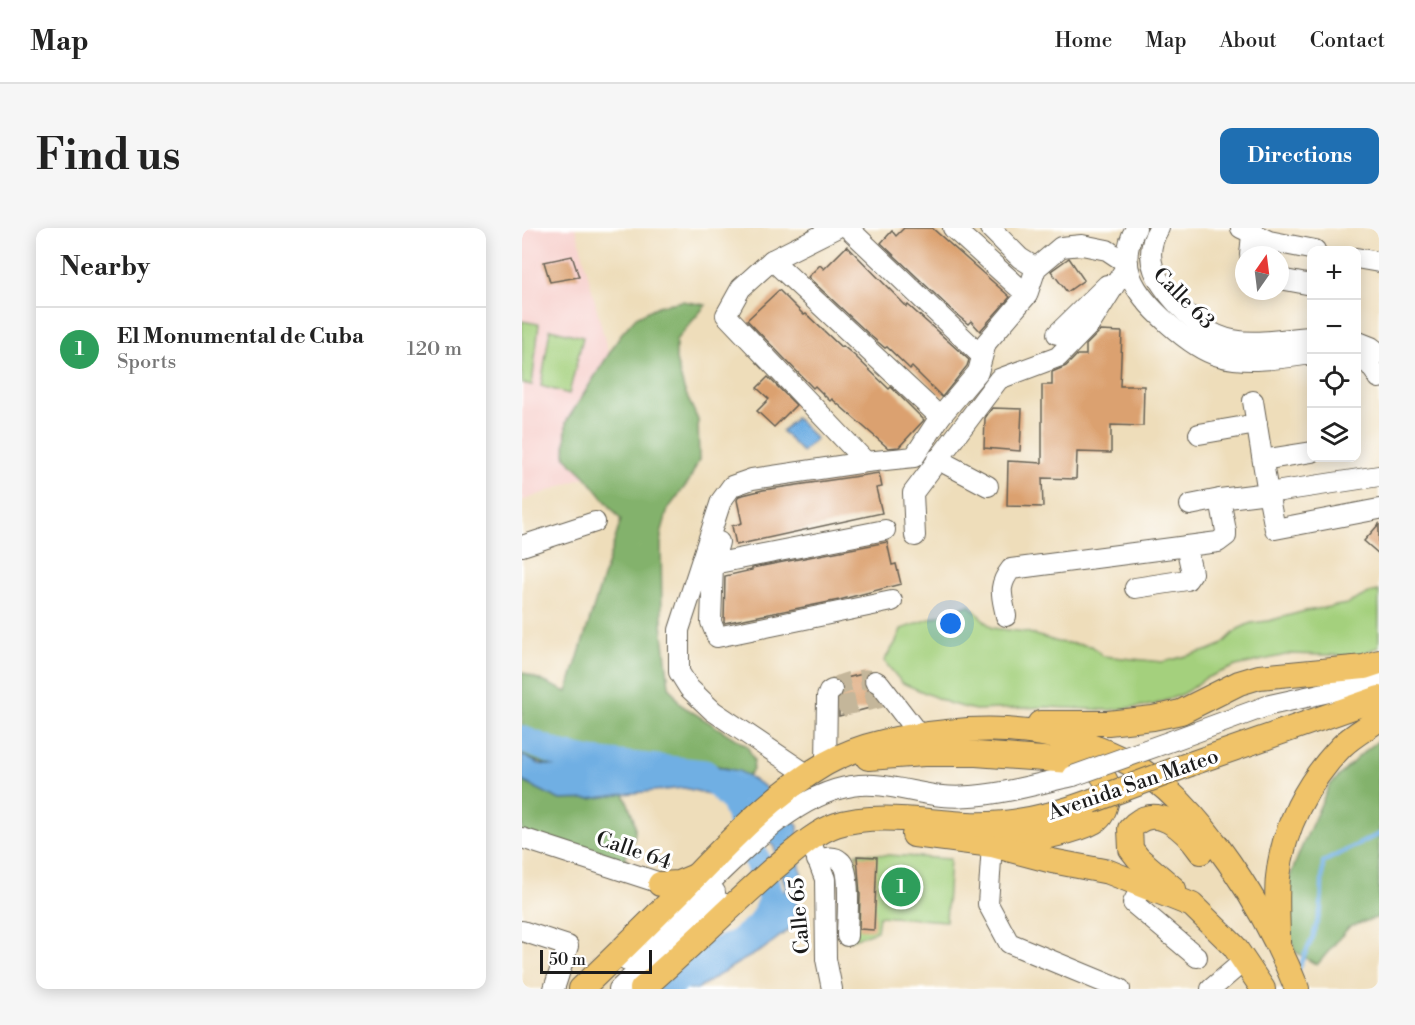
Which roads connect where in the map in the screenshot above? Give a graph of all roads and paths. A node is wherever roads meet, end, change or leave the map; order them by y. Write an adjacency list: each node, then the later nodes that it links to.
1 (836, 228): 12 (street)
2 (848, 228): 27 (street)
3 (953, 228): 18 (street)
4 (990, 228): 15 (street)
5 (1136, 228): 14 (street, Calle 63)
6 (1148, 228): 21 (street)
7 (1159, 228): 20 (street, Calle 63)
8 (1246, 231): 9 (street); 10 (street)
9 (1248, 246)
10 (1307, 249)
11 (1361, 259): 13 (street)
12 (772, 260): 31 (street); 37 (street)
13 (1379, 262)
14 (1128, 264): 15 (street); 19 (street); 26 (street, Calle 63); 35 (street)
15 (1036, 268): 18 (street)
16 (1289, 281): 17 (street)
17 (1307, 284)
18 (1027, 295): 27 (street)
19 (1057, 334)
20 (1307, 337)
21 (1307, 345)
22 (1361, 348): 25 (street)
23 (1361, 349): 28 (street)
24 (1361, 352): 29 (street)
25 (1379, 353)
26 (1307, 354)
27 (982, 356): 31 (street)
28 (1379, 364)
29 (1379, 378)
30 (1253, 401): 32 (street)
31 (940, 417): 37 (street)
32 (1257, 424): 33 (street); 36 (street)
33 (1199, 434)
34 (1307, 453): 36 (street)
35 (937, 459): 40 (street); 47 (street)
36 (1263, 460): 41 (street)
37 (866, 462): 39 (street)
38 (1379, 476): 41 (street)
39 (732, 486): 50 (street); 60 (street)
40 (988, 486)
41 (1268, 493): 42 (street); 44 (street)
42 (1220, 499): 43 (street); 49 (street)
43 (1190, 505)
44 (1379, 509)
45 (595, 522): 48 (street)
46 (885, 530): 50 (street)
47 (915, 536)
48 (522, 546)
49 (1186, 546): 51 (street); 53 (street)
50 (713, 564): 52 (street)
51 (1135, 588)
52 (892, 601)
53 (1006, 616)
54 (1378, 681): 58 (main road); 61 (street, bridge); 64 (main road, Avenida San Mateo, bridge)
55 (832, 690): 60 (street)
56 (884, 694): 58 (street)
57 (1379, 719): 70 (main road)
58 (913, 727): 59 (main road)
59 (856, 749): 60 (main road); 70 (main road)
60 (817, 770): 61 (main road); 63 (main road)
61 (788, 802): 66 (main road)
62 (522, 838): 66 (street, Calle 64)
63 (992, 846): 64 (main road); 65 (main road); 79 (street)
64 (814, 850): 66 (main road, Avenida San Mateo); 69 (street); 78 (street, Calle 65)
65 (1143, 884): 67 (main road); 71 (street)
66 (699, 890): 74 (main road); 75 (street); 76 (street); 77 (main road)
67 (1192, 905): 70 (main road); 72 (main road)
68 (522, 931): 73 (street)
69 (847, 936)
70 (1282, 955): 81 (main road)
71 (1197, 957)
72 (1255, 976): 80 (street)
73 (554, 989)
74 (581, 989)
75 (596, 989)
76 (619, 989)
77 (642, 989)
78 (832, 989)
79 (1120, 989)
80 (1211, 989)
81 (1297, 989)

